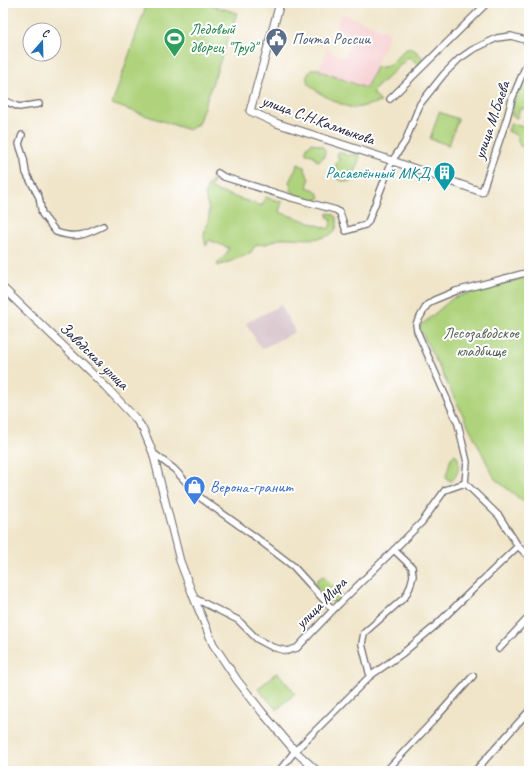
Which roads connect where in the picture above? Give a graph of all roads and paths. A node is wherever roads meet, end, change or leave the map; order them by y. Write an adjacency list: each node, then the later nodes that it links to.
1 (280, 3): 9 (street, улица С.Н.Калмыкова)
2 (487, 3): 5 (street)
3 (529, 41): 9 (street)
4 (529, 58): 11 (street, улица М.Баева)
5 (390, 99)
6 (3, 100): 7 (street)
7 (39, 104)
8 (22, 135): 12 (street)
9 (392, 161): 10 (street); 11 (street, улица С.Н.Калмыкова)
10 (218, 173)
11 (482, 192)
12 (103, 226)
13 (529, 272): 16 (street)
14 (3, 288): 15 (street, Заводская улица)
15 (153, 453): 20 (street); 21 (street)
16 (465, 483): 17 (street); 18 (street, улица Мира)
17 (518, 546): 19 (street); 24 (street)
18 (394, 550): 21 (street, улица Мира); 24 (street)
19 (529, 556)
20 (194, 598): 21 (street, улица Мира); 27 (street)
21 (333, 610)
22 (529, 617): 23 (street)
23 (499, 649)
24 (370, 676): 27 (street)
25 (473, 676): 30 (street)
26 (529, 711): 31 (street)
27 (295, 751): 28 (street); 29 (street)
28 (279, 771)
29 (317, 771)
30 (386, 771)
31 (475, 771)

